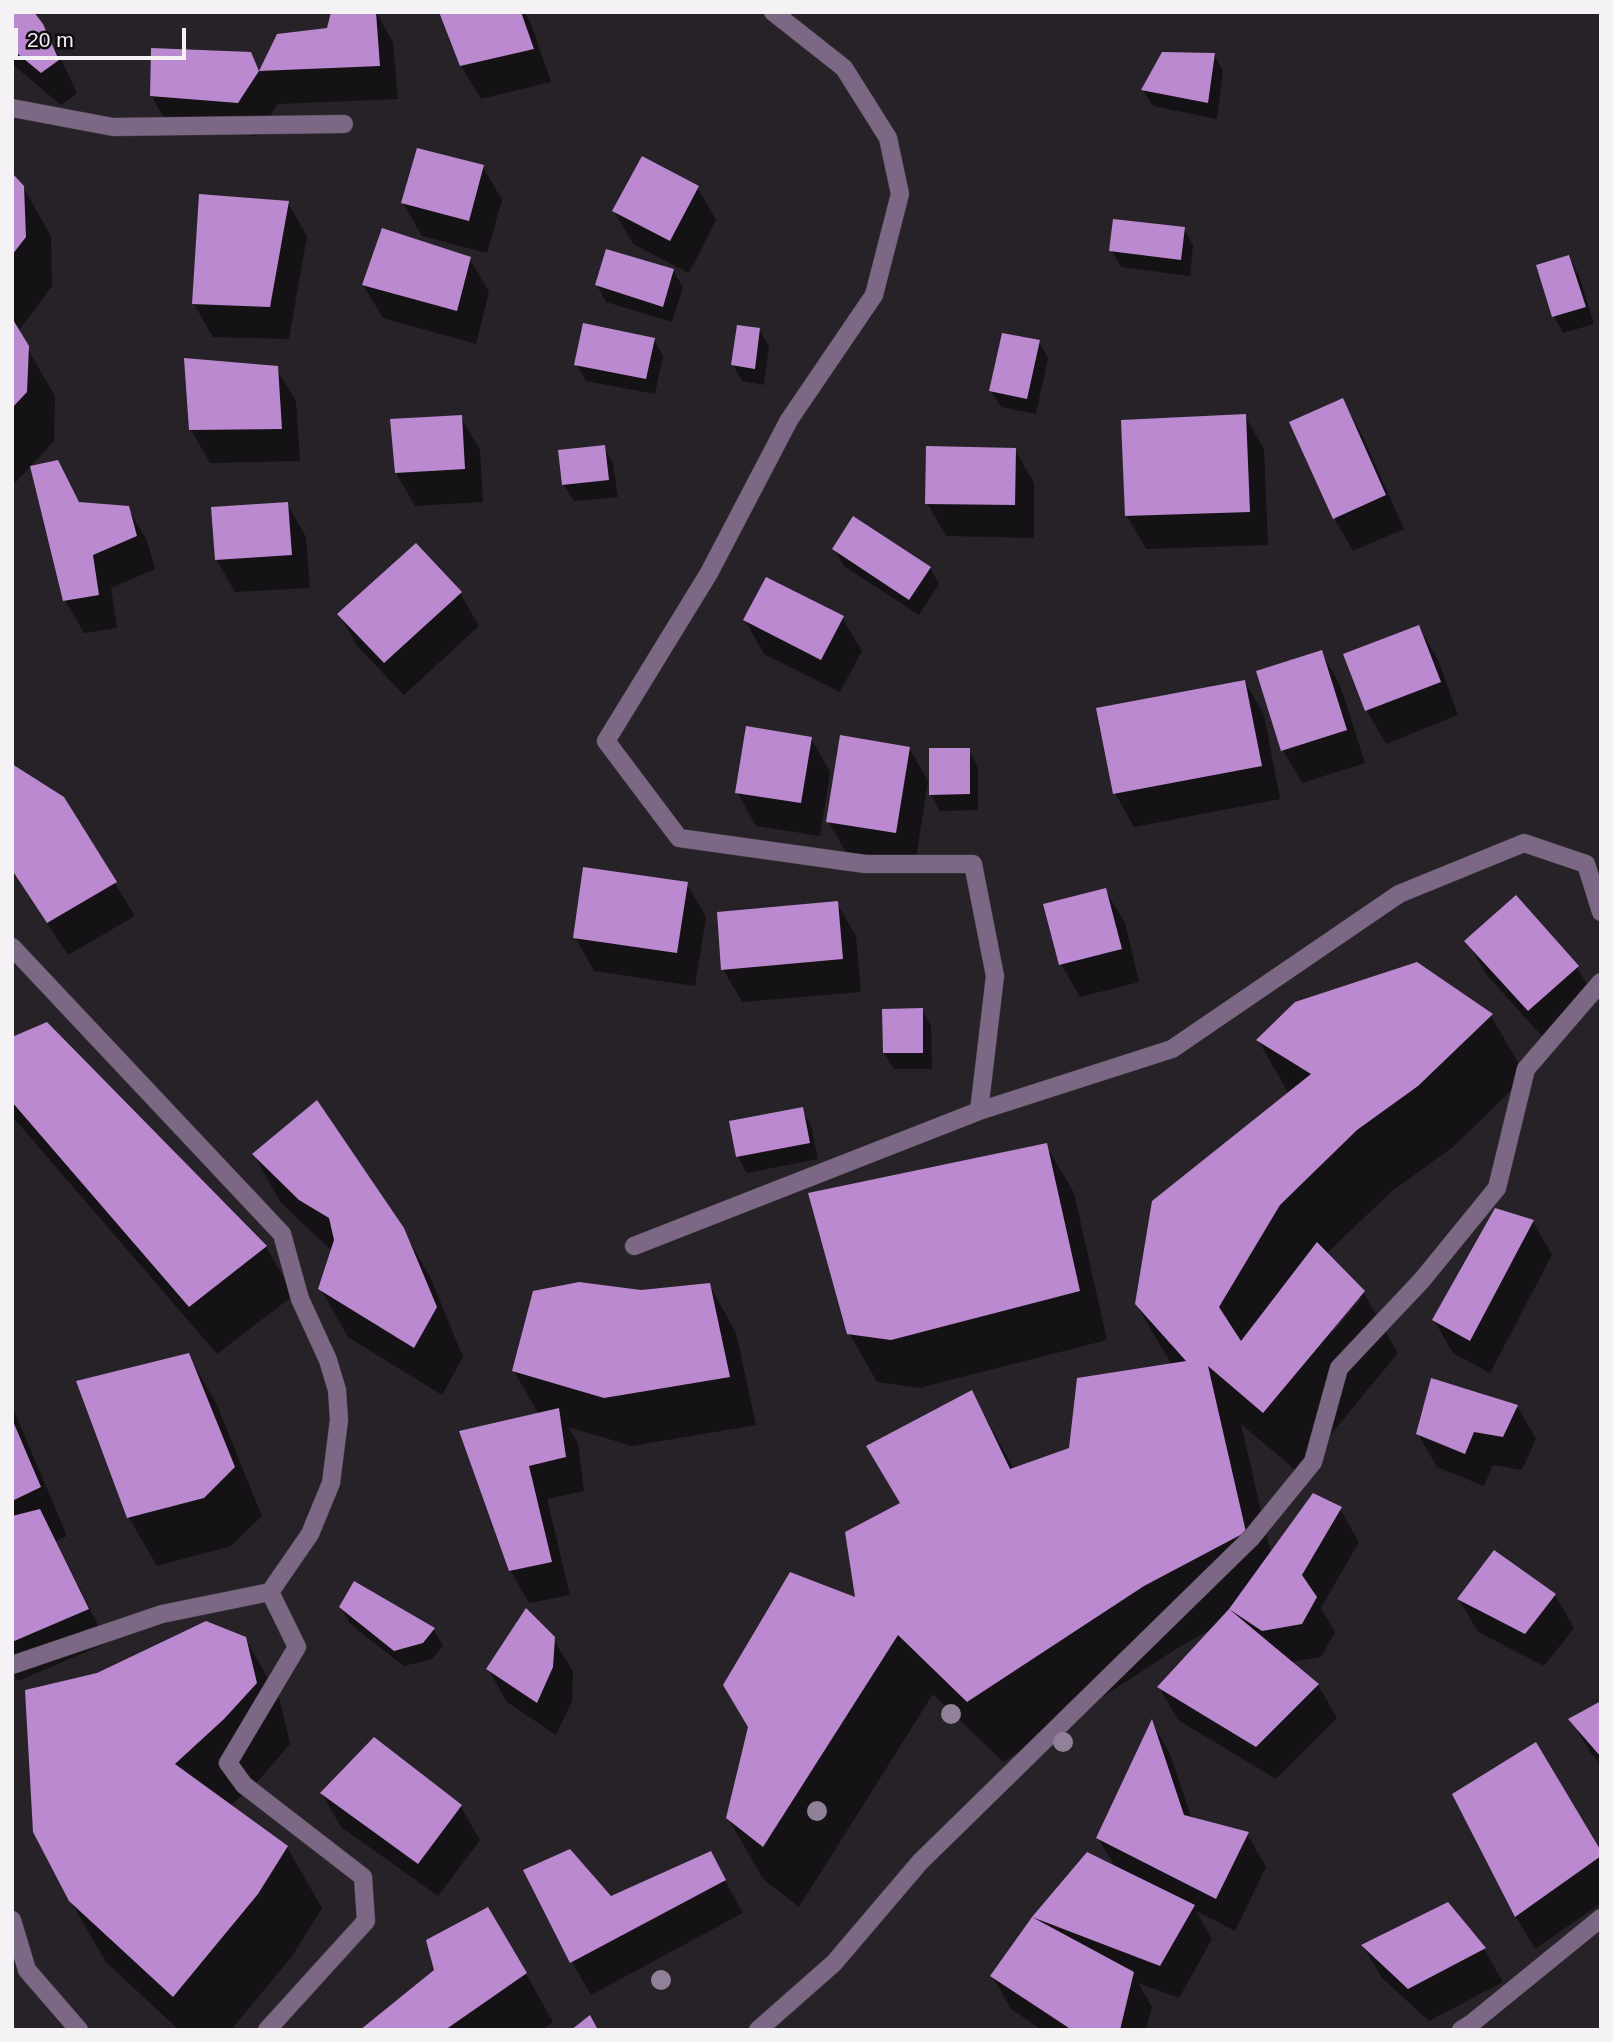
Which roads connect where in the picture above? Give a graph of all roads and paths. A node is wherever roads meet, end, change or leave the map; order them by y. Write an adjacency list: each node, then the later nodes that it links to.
1 (773, 12): 7 (street)
2 (12, 108): 3 (street)
3 (344, 124)
4 (1601, 912): 7 (street)
5 (12, 947): 9 (street)
6 (1601, 982): 15 (street)
7 (979, 1111): 8 (street)
8 (634, 1246)
9 (270, 1592): 10 (street); 14 (street)
10 (12, 1665)
11 (1601, 1918): 16 (street)
12 (12, 1920): 13 (street)
13 (79, 2030)
14 (267, 2030)
15 (758, 2030)
16 (1461, 2030)

